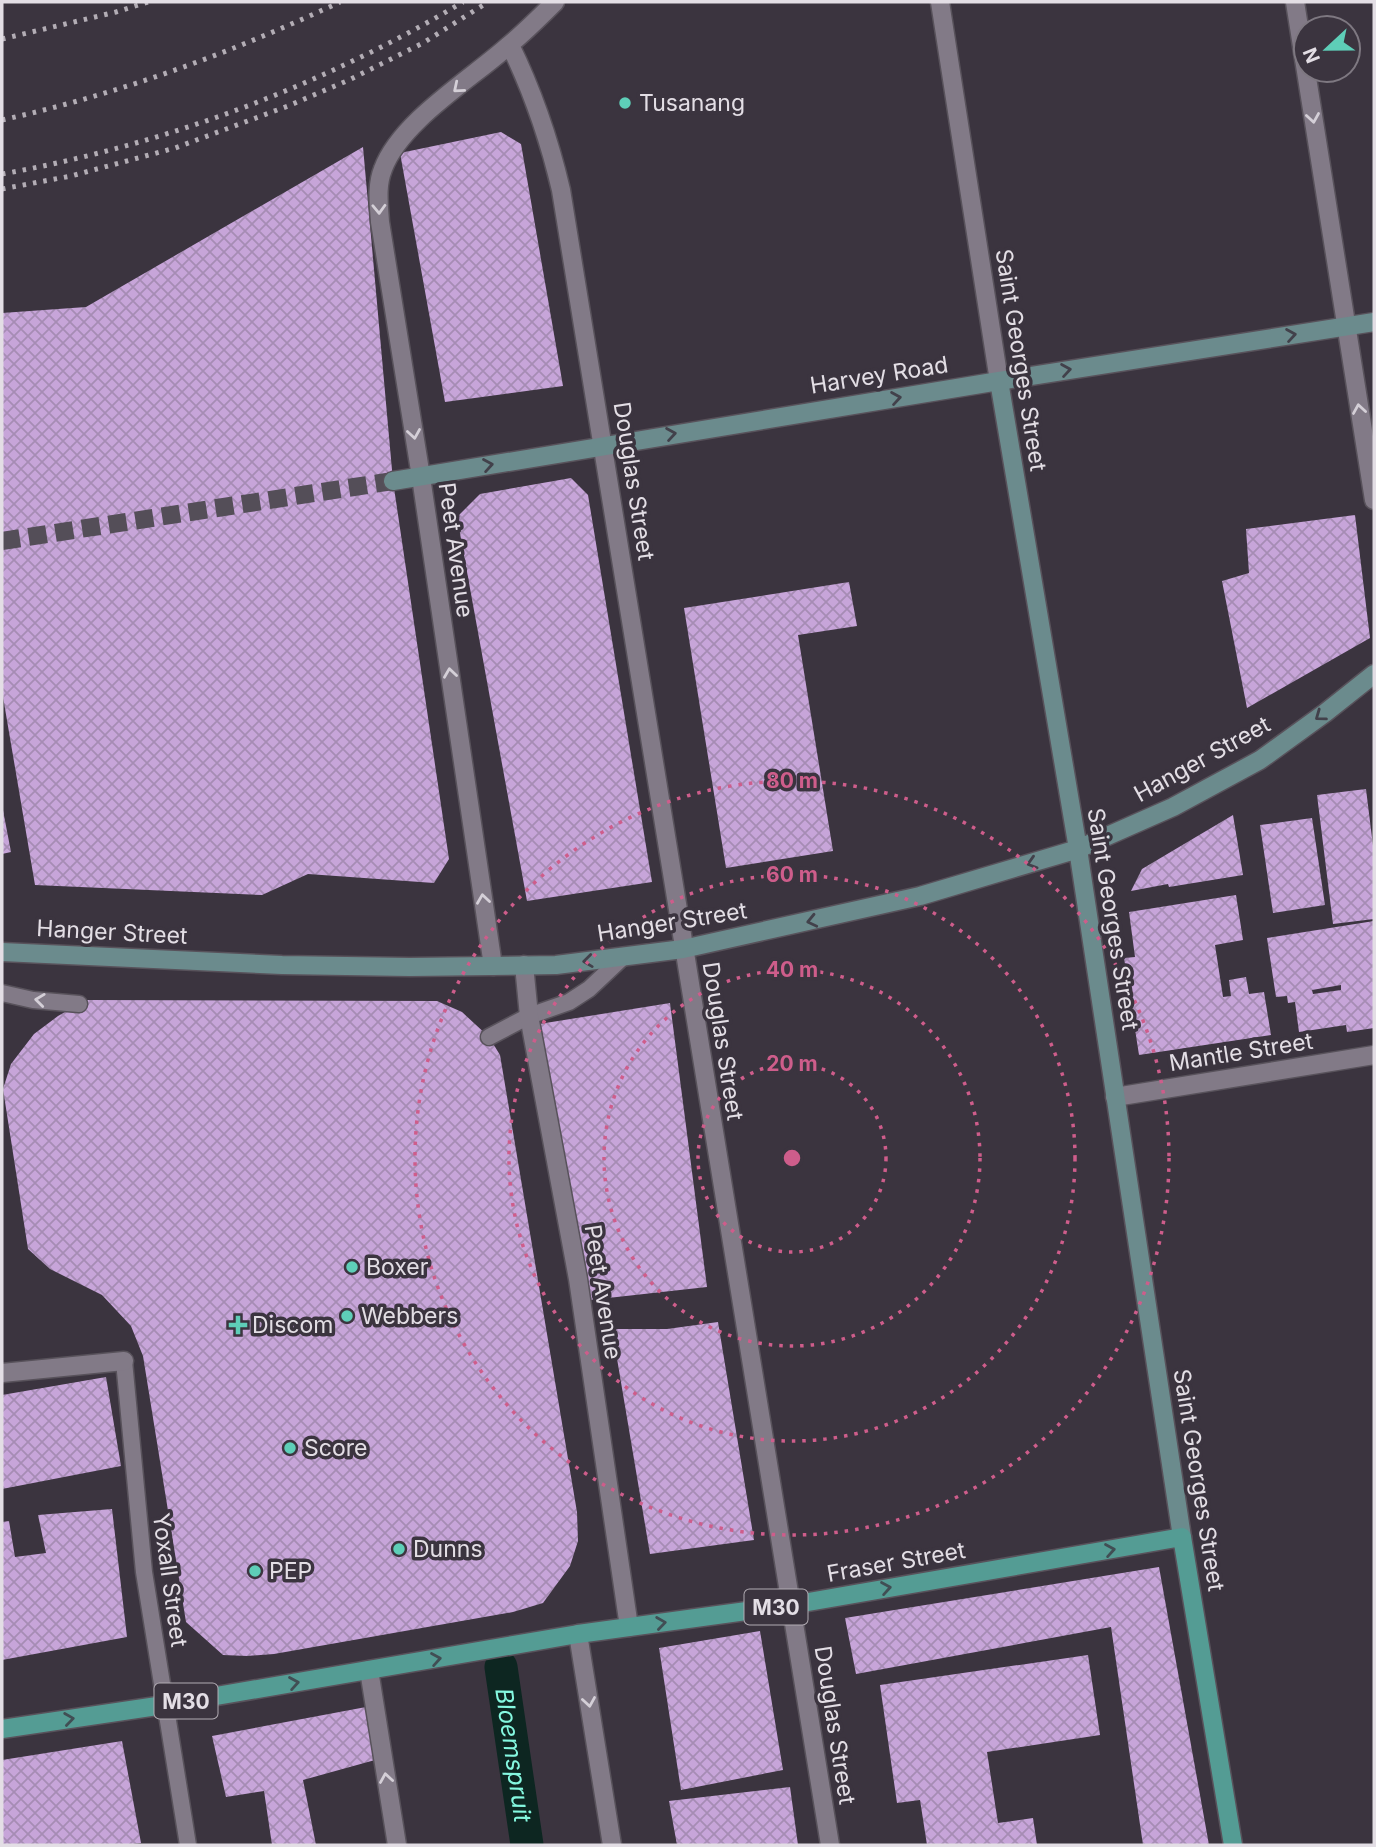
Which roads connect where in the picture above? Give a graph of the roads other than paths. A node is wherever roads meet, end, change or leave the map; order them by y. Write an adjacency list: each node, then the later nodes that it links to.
1 (555, 2): 4 (street, Peet Avenue)
2 (940, 2): 7 (street, Saint Georges Street)
3 (1295, 2): 6 (street, one-way to 6)
4 (510, 45): 8 (street, Douglas Street); 9 (street, Peet Avenue, one-way to 9)
5 (1374, 322): 6 (main road, Harvey Road)
6 (1346, 327): 7 (main road, Harvey Road, one-way to 6); 11 (street, one-way to 6)
7 (999, 381): 8 (main road, Harvey Road, one-way to 7); 13 (main road, Saint Georges Street)
8 (604, 445): 9 (main road, Harvey Road, one-way to 8); 14 (street, Douglas Street)
9 (421, 477): 10 (main road, Harvey Road); 18 (street, Peet Avenue, one-way to 9)
10 (393, 481)
11 (1374, 500)
12 (1374, 674): 13 (main road, Hanger Street, one-way to 13)
13 (1078, 849): 14 (main road, Hanger Street, one-way to 14); 24 (main road, Saint Georges Street)
14 (683, 950): 16 (main road, Hanger Street); 28 (street, Douglas Street)
15 (2, 952): 18 (main road, Hanger Street)
16 (623, 957): 17 (main road, Hanger Street, one-way to 17); 21 (lane)
17 (524, 965): 18 (main road, Hanger Street); 21 (street, Peet Avenue)
18 (493, 966)
19 (2, 993): 20 (lane, one-way to 19)
20 (79, 1004)
21 (529, 1016): 22 (lane); 29 (street, Peet Avenue)
22 (489, 1037)
23 (1374, 1055): 24 (street, Mantle Street)
24 (1115, 1097): 27 (main road, Saint Georges Street)
25 (124, 1361): 26 (street); 32 (lane, Yoxall Street)
26 (2, 1373)
27 (1182, 1537): 28 (main road, Fraser Street / M30, one-way to 27); 38 (main road, Saint Georges Street)
28 (791, 1605): 29 (main road, Fraser Street / M30, one-way to 28); 37 (street, Douglas Street)
29 (629, 1627): 30 (main road, Fraser Street / M30)
30 (578, 1634): 31 (main road, Fraser Street / M30, one-way to 30); 36 (street, one-way to 36)
31 (369, 1670): 32 (main road, M30, one-way to 31); 35 (street, one-way to 31)
32 (164, 1705): 33 (main road, M30, one-way to 32); 34 (lane, Yoxall Street)
33 (2, 1728)
34 (188, 1845)
35 (397, 1845)
36 (612, 1845)
37 (830, 1845)
38 (1233, 1845)

